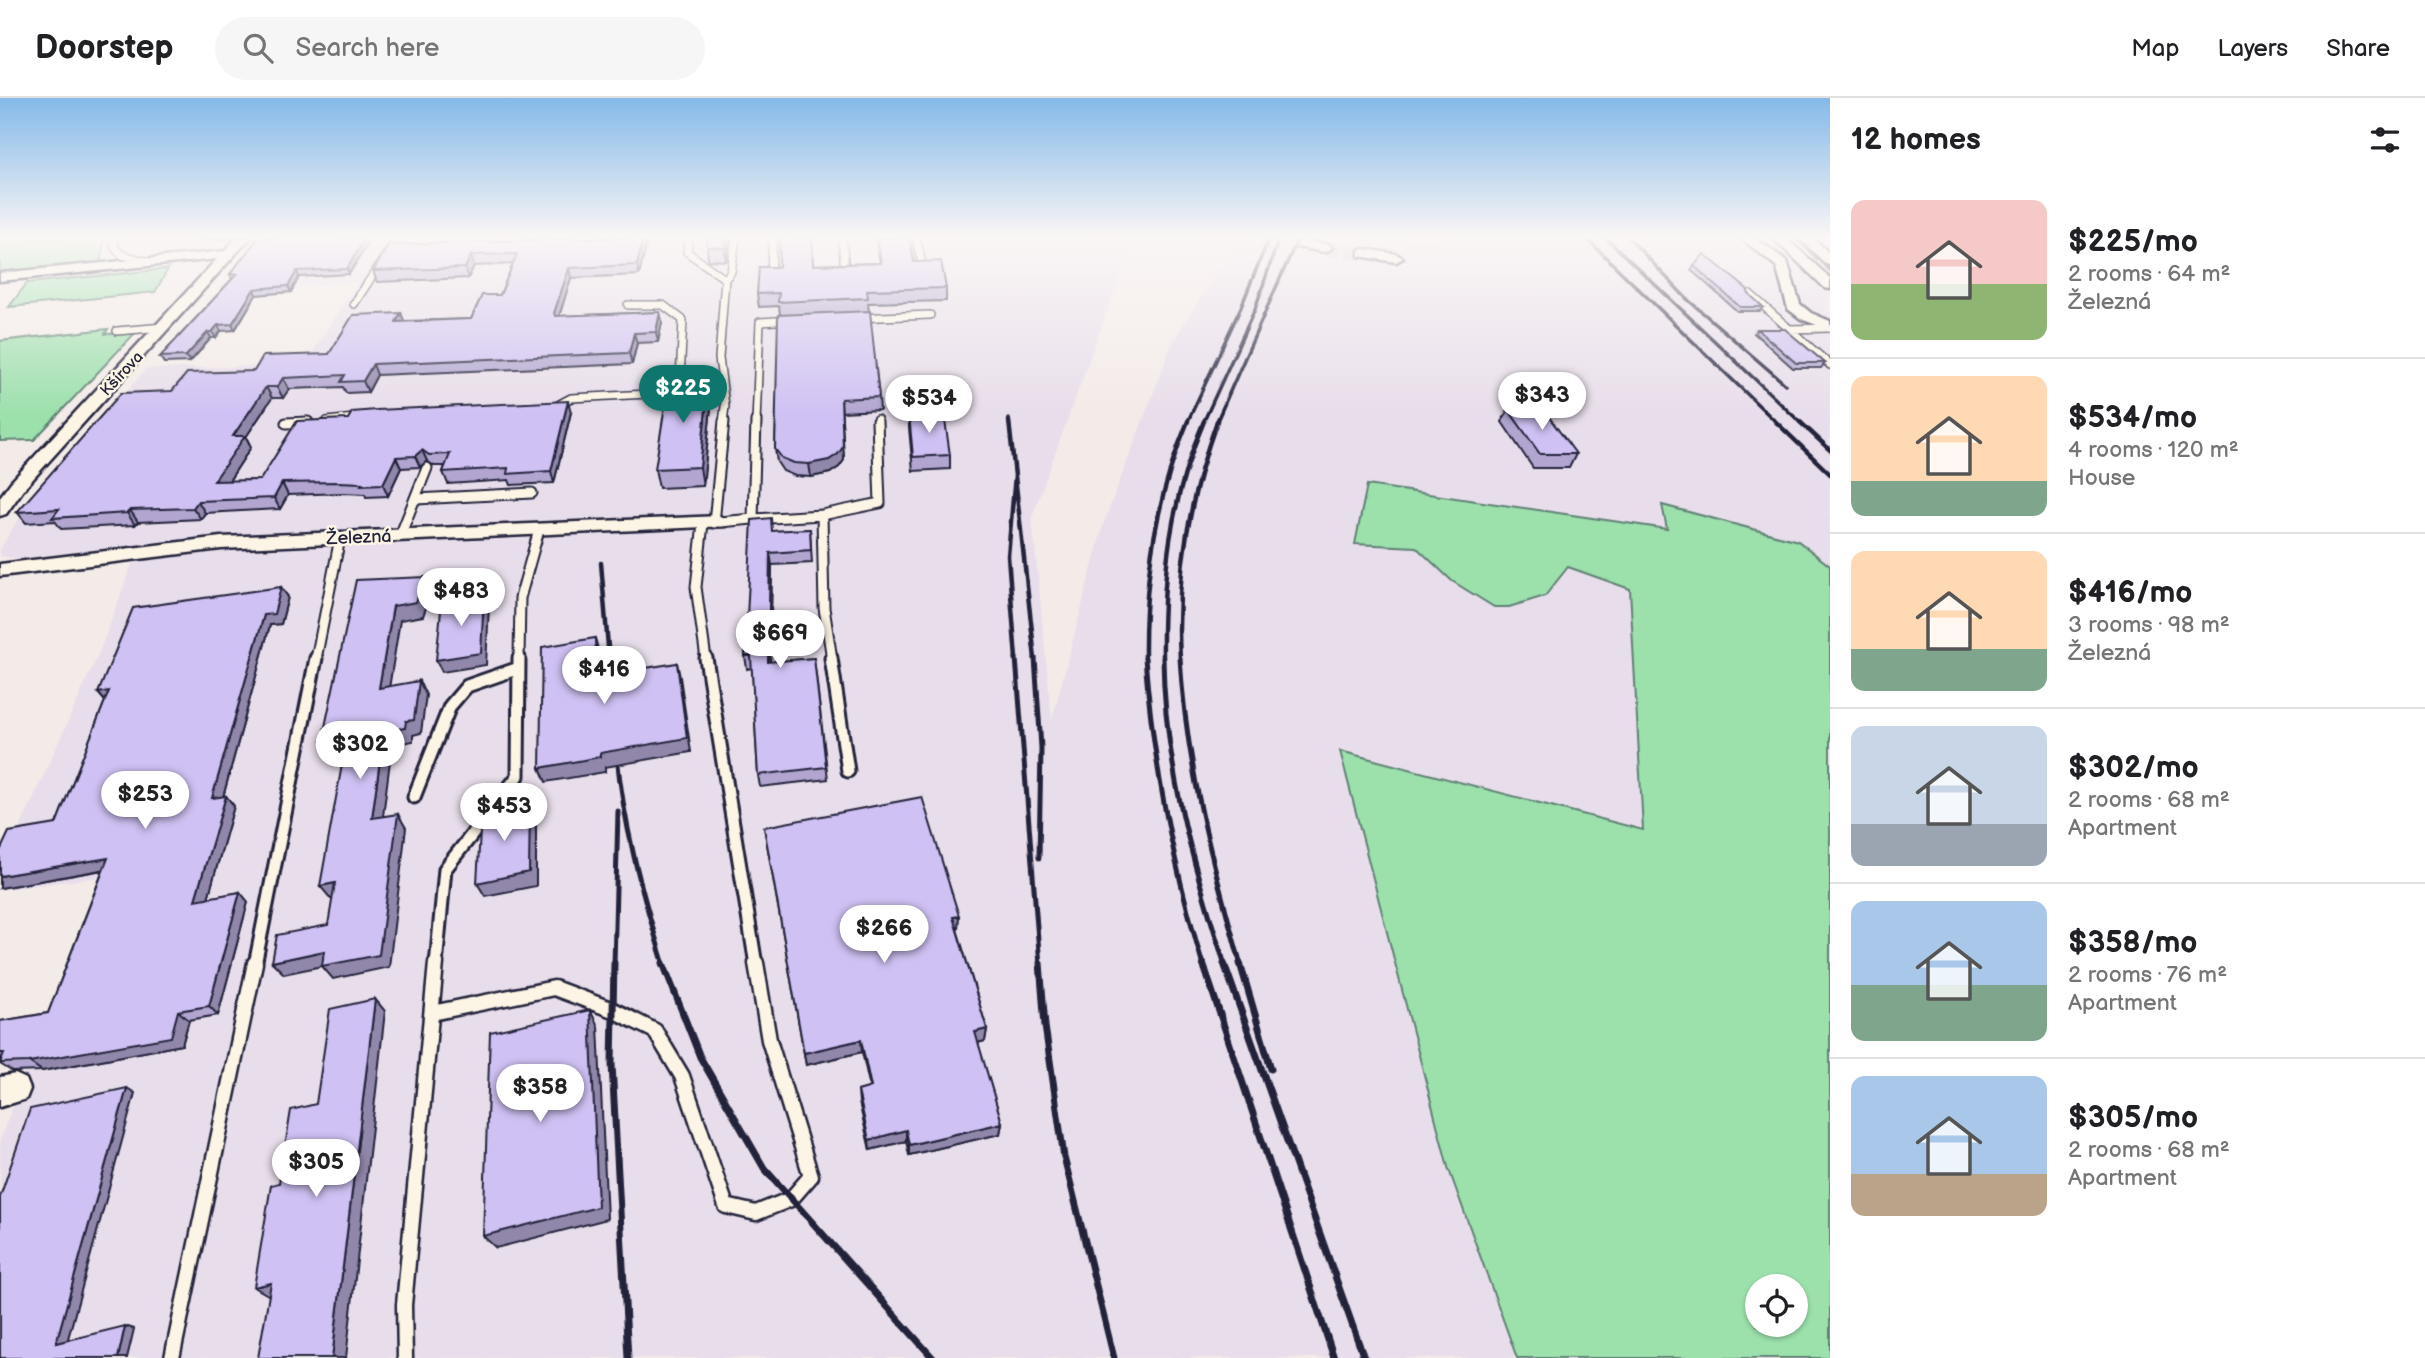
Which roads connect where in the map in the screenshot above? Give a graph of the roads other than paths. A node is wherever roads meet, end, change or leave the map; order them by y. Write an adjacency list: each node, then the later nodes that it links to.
1 (192, 297): 11 (street, Kšírova)
2 (358, 297): 6 (lane)
3 (723, 297): 27 (lane)
4 (1752, 297): 13 (lane)
5 (1791, 297): 12 (street)
6 (354, 304)
7 (628, 305): 16 (lane)
8 (930, 315): 9 (lane)
9 (852, 318)
10 (799, 320): 26 (lane)
11 (164, 327): 14 (lane); 21 (street, Kšírova)
12 (1830, 327): 13 (lane)
13 (1788, 329): 15 (lane)
14 (117, 331)
15 (1830, 365)
16 (543, 408)
17 (367, 416): 19 (lane)
18 (877, 419): 25 (lane)
19 (286, 423)
20 (427, 468): 23 (lane)
21 (8, 487): 24 (street, Kšírova)
22 (532, 493): 23 (lane)
23 (416, 499): 29 (lane)
24 (0, 510)
25 (822, 515): 26 (lane); 33 (lane)
26 (753, 519): 27 (lane)
27 (712, 523): 28 (street, Železná); 35 (lane)
28 (540, 530): 29 (street, Železná); 32 (lane)
29 (400, 536): 30 (street, Železná)
30 (340, 538): 31 (street, Železná); 36 (lane)
31 (0, 570)
32 (519, 668): 34 (lane); 35 (lane)
33 (848, 771)
34 (414, 797)
35 (432, 1013): 37 (lane)
36 (172, 1358)
37 (405, 1358)

